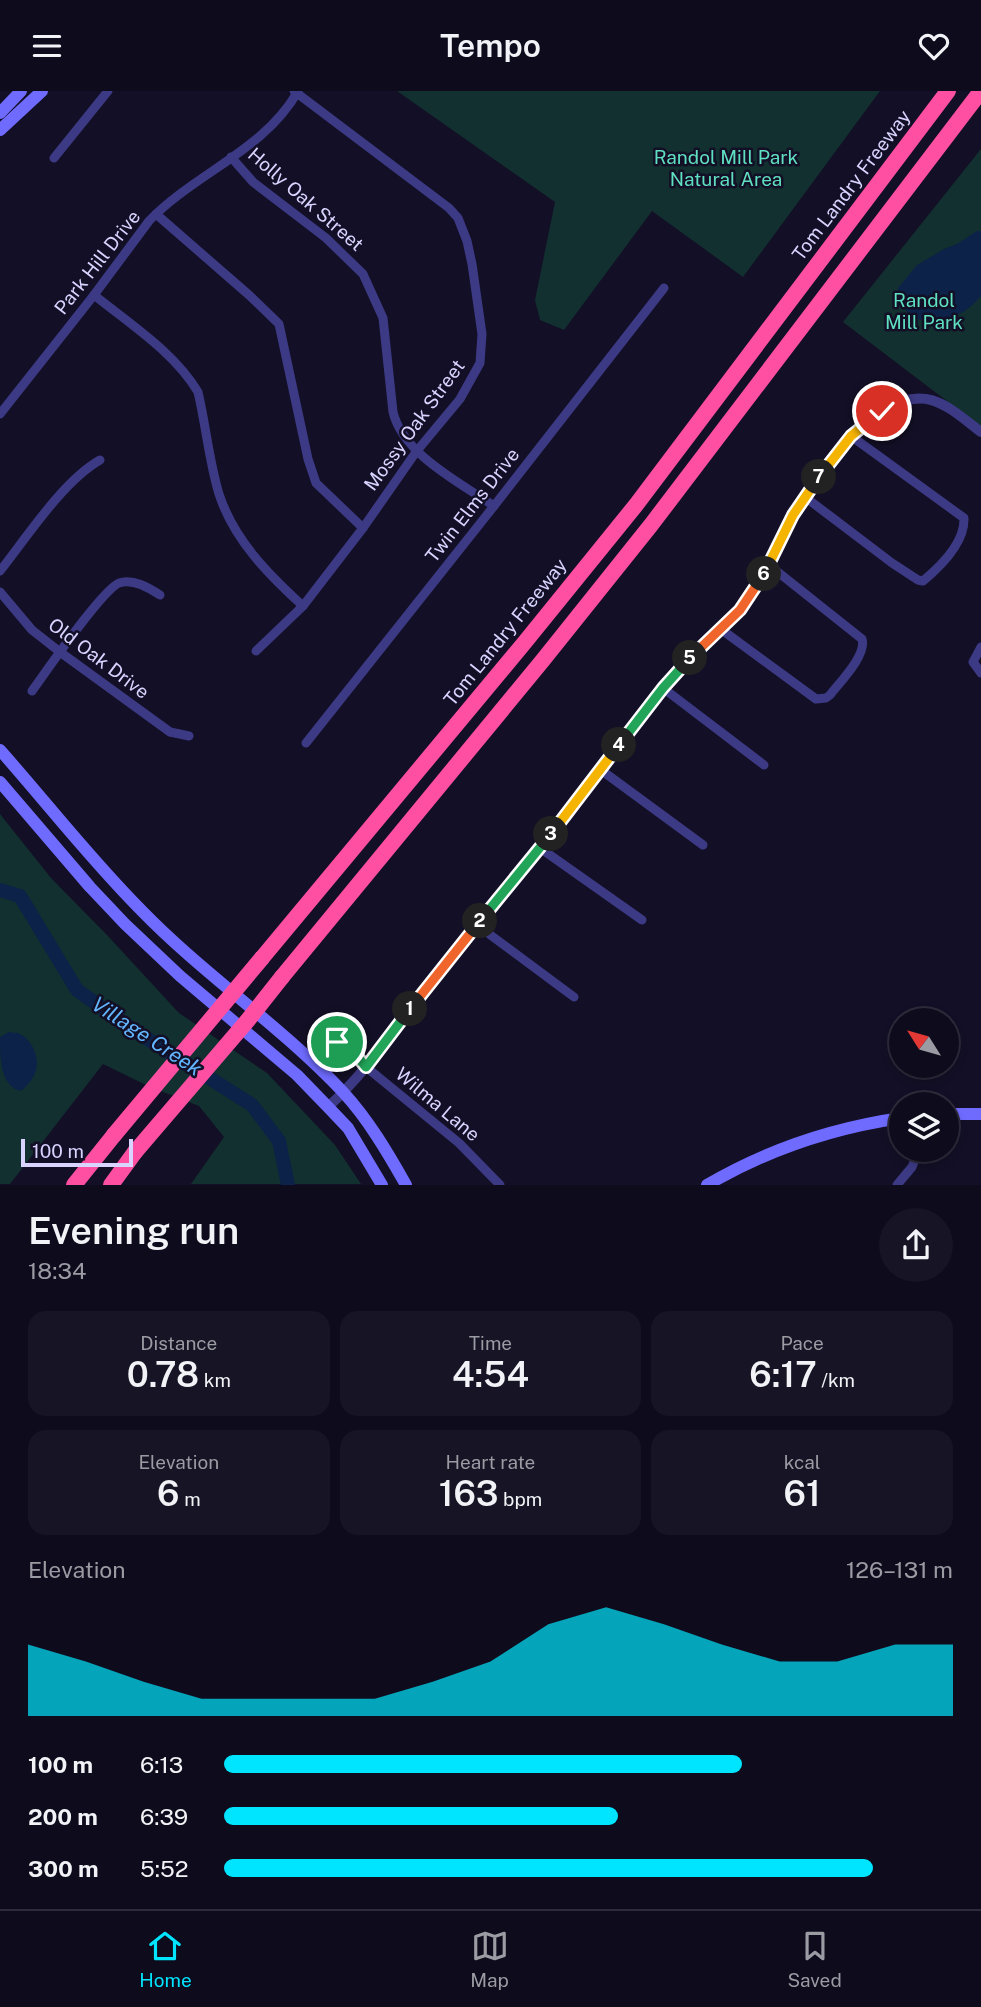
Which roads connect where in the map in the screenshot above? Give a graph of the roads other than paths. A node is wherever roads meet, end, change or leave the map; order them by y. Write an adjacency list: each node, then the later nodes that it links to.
1 (21, 91): 7 (main road)
2 (42, 91): 8 (main road)
3 (108, 91): 10 (street)
4 (947, 91): 53 (highway, Tom Landry Freeway, bridge)
5 (981, 91): 54 (highway, bridge)
6 (296, 92): 9 (street, Park Hill Drive); 17 (street, Mossy Oak Street)
7 (0, 113)
8 (0, 130)
9 (231, 157): 11 (street, Park Hill Drive); 17 (street, Holly Oak Street)
10 (54, 158)
11 (156, 214): 13 (street, Park Hill Drive); 21 (street)
12 (664, 288): 20 (street, Twin Elms Drive)
13 (94, 295): 14 (street, Park Hill Drive); 26 (street)
14 (0, 414)
15 (981, 432): 16 (street)
16 (851, 436): 19 (street); 19 (street)
17 (416, 452): 20 (street, Holly Oak Street); 21 (street, Mossy Oak Street)
18 (100, 460): 23 (street)
19 (805, 497): 22 (street)
20 (494, 506): 35 (street, Twin Elms Drive)
21 (363, 528): 26 (street, Mossy Oak Street)
22 (769, 565): 27 (street); 27 (street)
23 (0, 571)
24 (0, 592): 30 (street, Old Oak Drive)
25 (160, 595): 30 (street)
26 (303, 605): 29 (street, Mossy Oak Street)
27 (722, 629): 32 (street)
28 (981, 647): 31 (street)
29 (256, 651)
30 (60, 652): 33 (street); 34 (street, Old Oak Drive)
31 (981, 673)
32 (663, 688): 37 (street); 38 (street)
33 (32, 691)
34 (189, 736)
35 (306, 743)
36 (0, 750): 47 (main road)
37 (764, 765)
38 (601, 770): 40 (street); 41 (street)
39 (0, 782): 48 (main road)
40 (703, 845)
41 (540, 848): 42 (street); 43 (street)
42 (642, 920)
43 (477, 925): 44 (street); 46 (street)
44 (574, 996)
45 (315, 1033): 46 (street, Wilma Lane)
46 (366, 1067): 47 (street); 57 (street, Wilma Lane)
47 (344, 1093): 48 (street); 56 (main road)
48 (328, 1107): 55 (main road)
49 (959, 1114): 50 (main road)
50 (981, 1114)
51 (889, 1120): 58 (main road)
52 (914, 1162): 59 (street)
53 (74, 1185)
54 (111, 1185)
55 (382, 1185)
56 (406, 1185)
57 (500, 1185)
58 (707, 1185)
59 (897, 1185)

